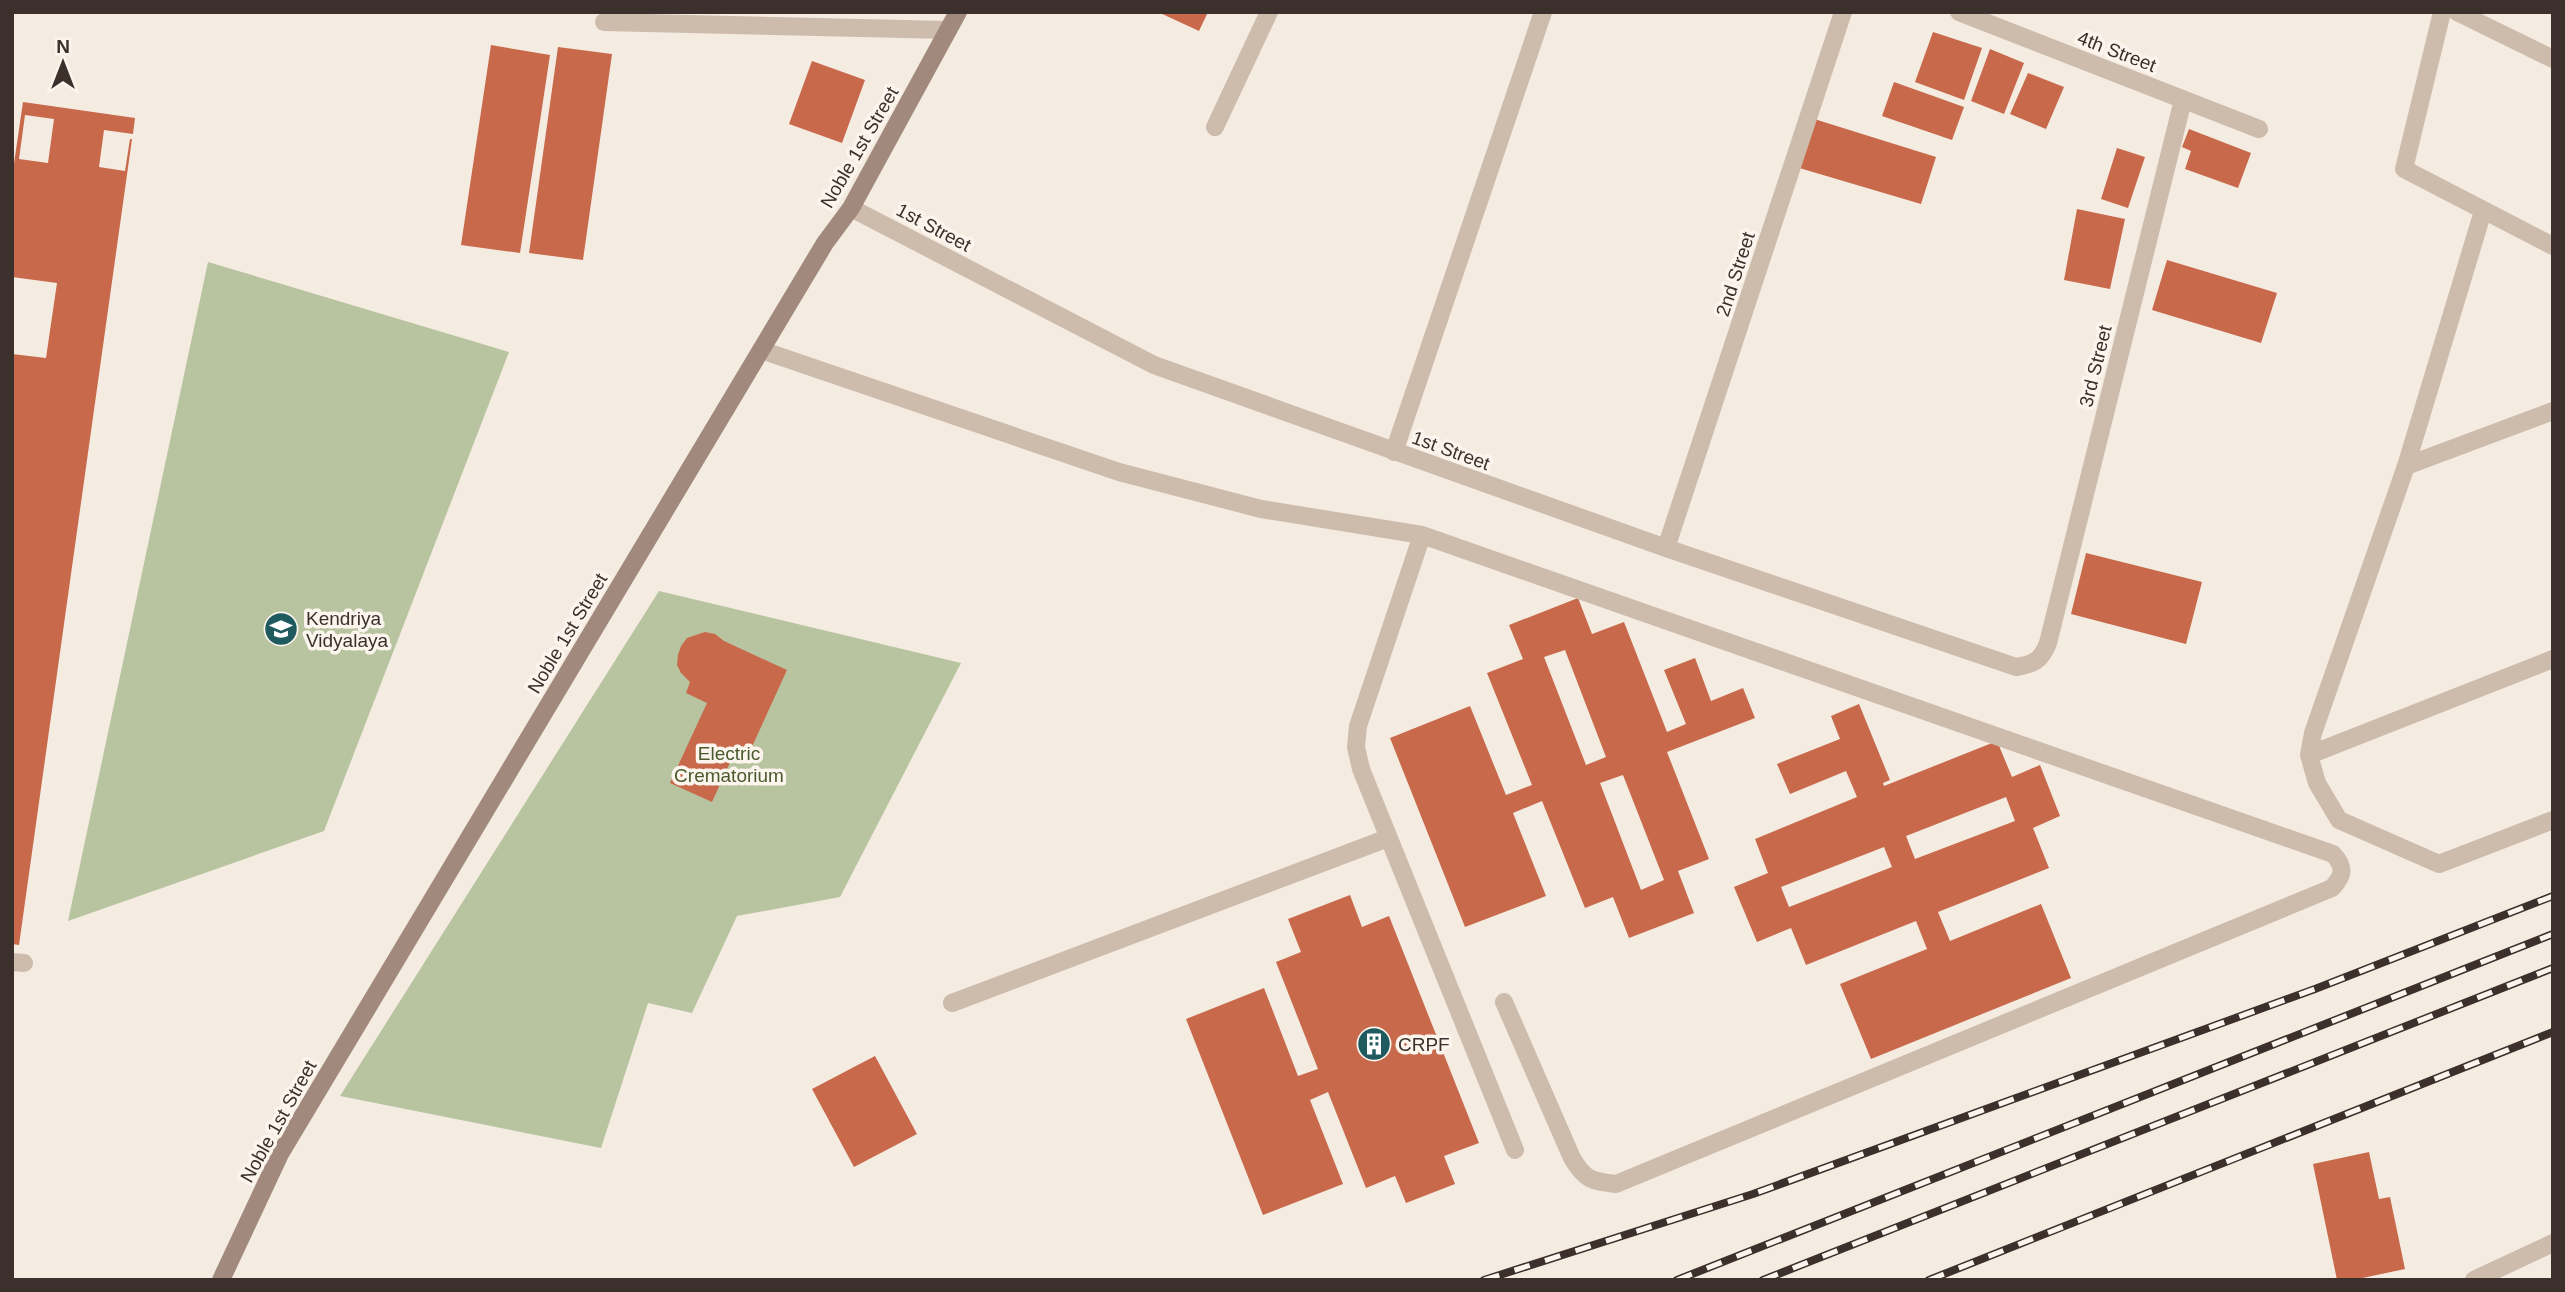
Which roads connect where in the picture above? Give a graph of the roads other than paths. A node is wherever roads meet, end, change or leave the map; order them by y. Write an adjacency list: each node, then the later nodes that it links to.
1 (958, 12): 9 (street, Noble 1st Street)
2 (1269, 12): 12 (street)
3 (1543, 12): 19 (street)
4 (1843, 12): 22 (street, 2nd Street)
5 (1959, 12): 11 (street, 4th Street)
6 (2442, 12): 15 (street)
7 (2457, 12): 10 (street)
8 (604, 22): 9 (street)
9 (948, 30): 14 (street, Noble 1st Street)
10 (2553, 59)
11 (2183, 100): 13 (street, 4th Street); 23 (street, 3rd Street)
12 (1215, 127)
13 (2259, 130)
14 (851, 208): 17 (street, Noble 1st Street); 19 (street, 1st Street)
15 (2483, 211): 16 (street); 20 (street)
16 (2553, 247)
17 (761, 351): 21 (street); 32 (street, Noble 1st Street)
18 (2553, 411): 20 (street)
19 (1394, 452): 22 (street, 1st Street)
20 (2406, 466): 25 (street)
21 (1422, 535): 27 (street); 28 (street)
22 (1666, 548): 23 (street, 1st Street)
23 (2048, 643)
24 (2553, 659): 25 (street)
25 (2309, 755): 26 (street)
26 (2553, 820)
27 (1388, 838): 29 (street); 30 (street)
28 (1504, 1002)
29 (952, 1003)
30 (1515, 1150)
31 (2553, 1243): 33 (street)
32 (221, 1280)
33 (2474, 1280)

